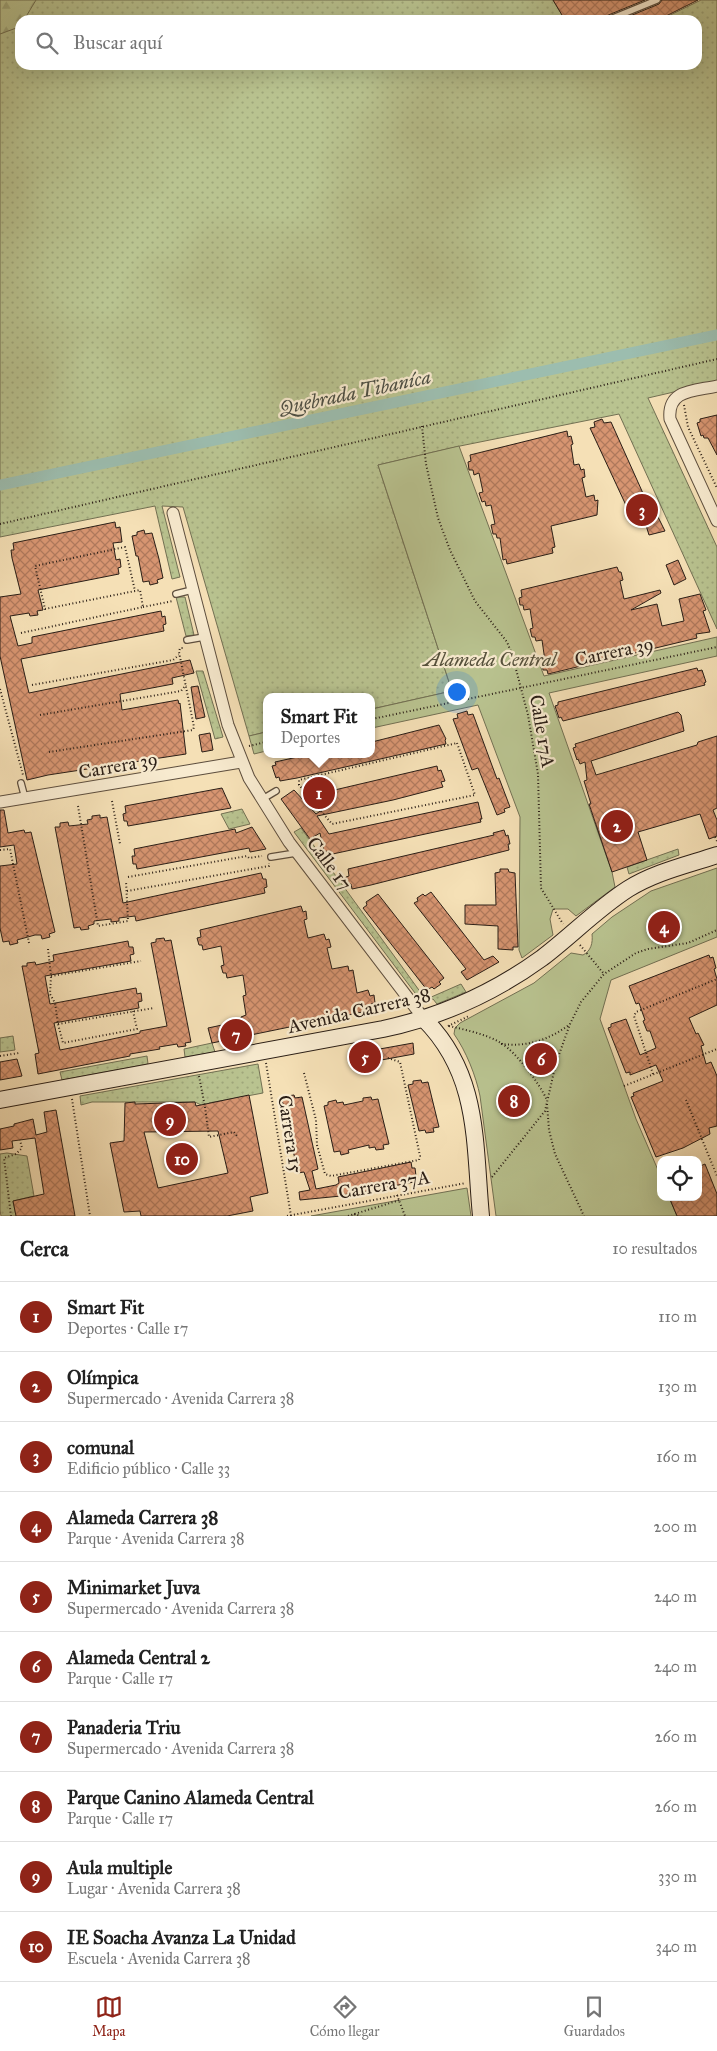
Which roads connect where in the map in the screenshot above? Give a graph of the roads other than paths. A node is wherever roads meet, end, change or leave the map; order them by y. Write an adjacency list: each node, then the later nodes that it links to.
1 (658, 0): 2 (lane)
2 (620, 15)
3 (717, 386): 5 (street)
4 (173, 513): 6 (street, Calle 17)
5 (717, 521)
6 (192, 590): 7 (lane); 9 (street, Calle 17)
7 (176, 597)
8 (187, 640): 9 (lane)
9 (205, 640): 10 (street, Calle 17)
10 (241, 762): 13 (street, Carrera 39); 14 (street, Calle 17)
11 (23, 782): 13 (lane)
12 (276, 791): 14 (lane)
13 (25, 798): 15 (street, Carrera 39)
14 (261, 800): 16 (street, Calle 17)
15 (0, 802)
16 (297, 852): 18 (lane); 19 (street, Calle 17)
17 (717, 855): 19 (main road, Avenida Carrera 38)
18 (268, 857)
19 (428, 1024): 20 (main road, Avenida Carrera 38); 21 (main road, Calle 17)
20 (0, 1100)
21 (481, 1216)

